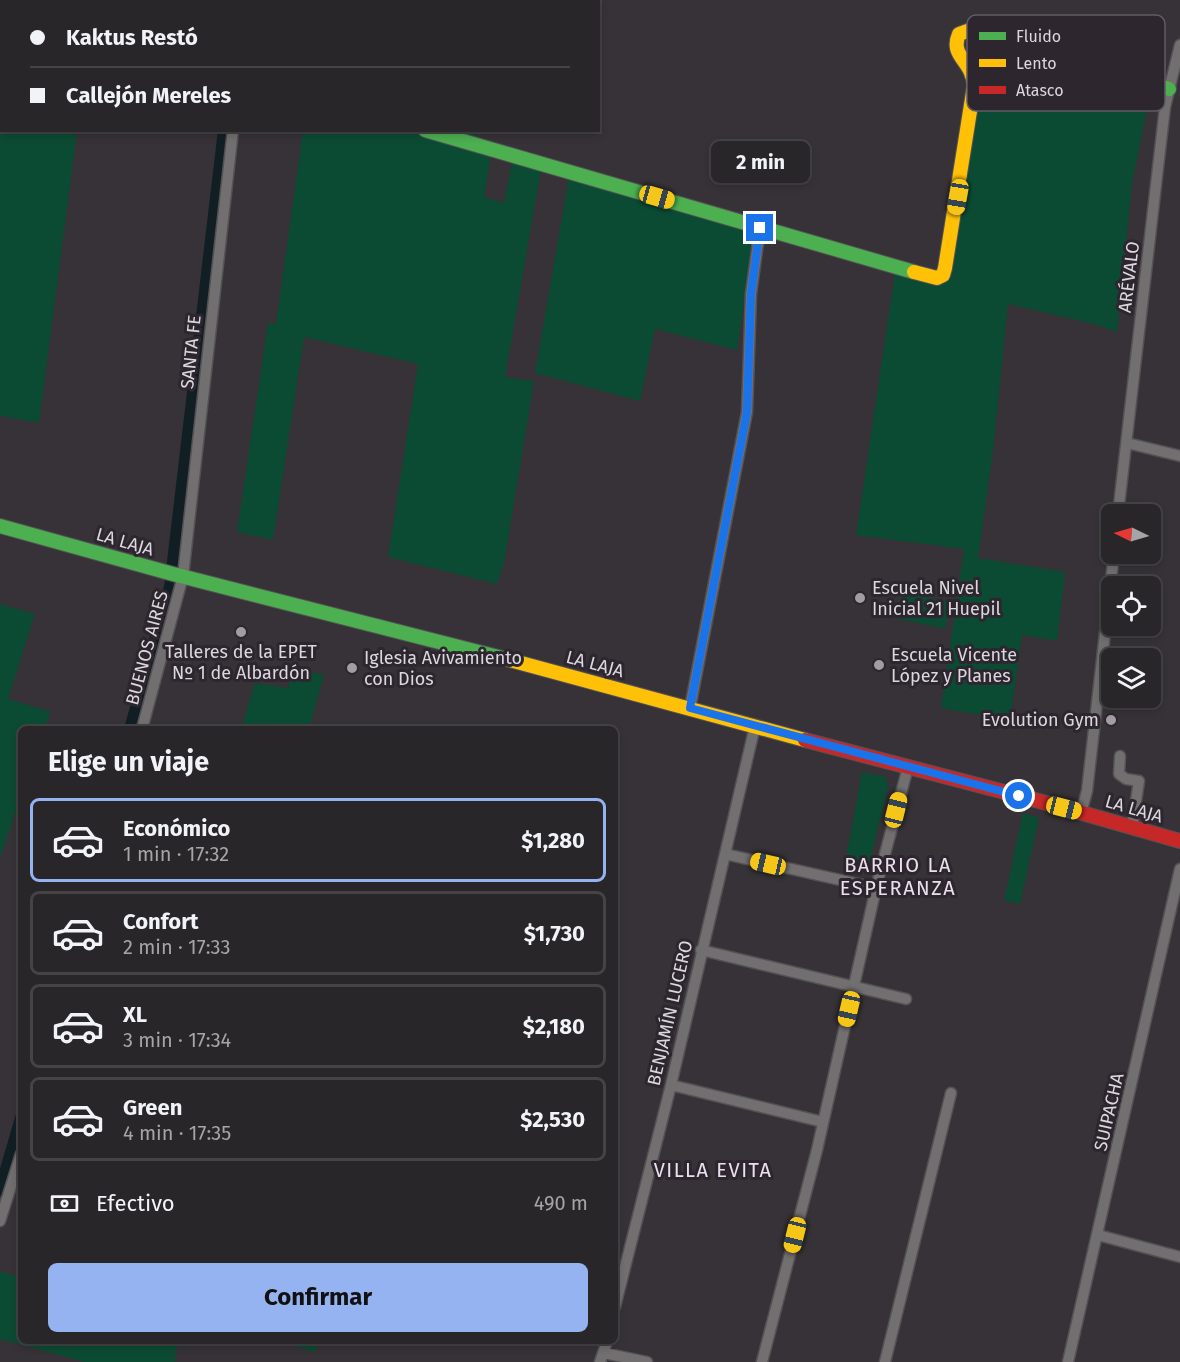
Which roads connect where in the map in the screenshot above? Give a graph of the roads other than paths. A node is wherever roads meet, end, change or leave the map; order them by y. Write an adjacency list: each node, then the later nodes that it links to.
1 (967, 31): 3 (main road)
2 (1180, 45): 5 (street, ARÉVALO)
3 (967, 62)
4 (1165, 89): 5 (main road)
5 (1169, 90): 10 (street, ARÉVALO)
6 (970, 111): 9 (main road)
7 (233, 132): 15 (street, SANTA FE)
8 (432, 132): 9 (main road)
9 (760, 228): 16 (street)
10 (1127, 443): 11 (street); 12 (street, ARÉVALO)
11 (1180, 456)
12 (1119, 504)
13 (0, 526): 15 (main road, LA LAJA)
14 (1113, 564): 21 (street)
15 (175, 575): 16 (main road, LA LAJA); 17 (street, BUENOS AIRES)
16 (690, 708): 18 (main road, LA LAJA)
17 (143, 726)
18 (755, 726): 20 (main road, LA LAJA); 24 (street, BENJAMÍN LUCERO)
19 (1120, 756): 22 (street)
20 (908, 767): 21 (main road, LA LAJA); 26 (street)
21 (1081, 813): 22 (main road, LA LAJA)
22 (1132, 827): 23 (main road, LA LAJA)
23 (1180, 841)
24 (725, 854): 26 (street); 27 (street, BENJAMÍN LUCERO)
25 (1180, 869): 35 (street, SUIPACHA)
26 (876, 888): 28 (street)
27 (701, 950): 28 (street); 30 (street, BENJAMÍN LUCERO)
28 (854, 987): 29 (street); 32 (street)
29 (906, 999)
30 (671, 1085): 32 (street); 37 (street, BENJAMÍN LUCERO)
31 (951, 1093): 41 (street)
32 (823, 1122): 40 (street)
33 (18, 1164): 34 (street)
34 (0, 1221)
35 (1098, 1235): 36 (street); 42 (street, SUIPACHA)
36 (1180, 1257)
37 (618, 1295)
38 (602, 1358): 39 (street)
39 (647, 1362)
40 (762, 1362)
41 (885, 1362)
42 (1068, 1362)

